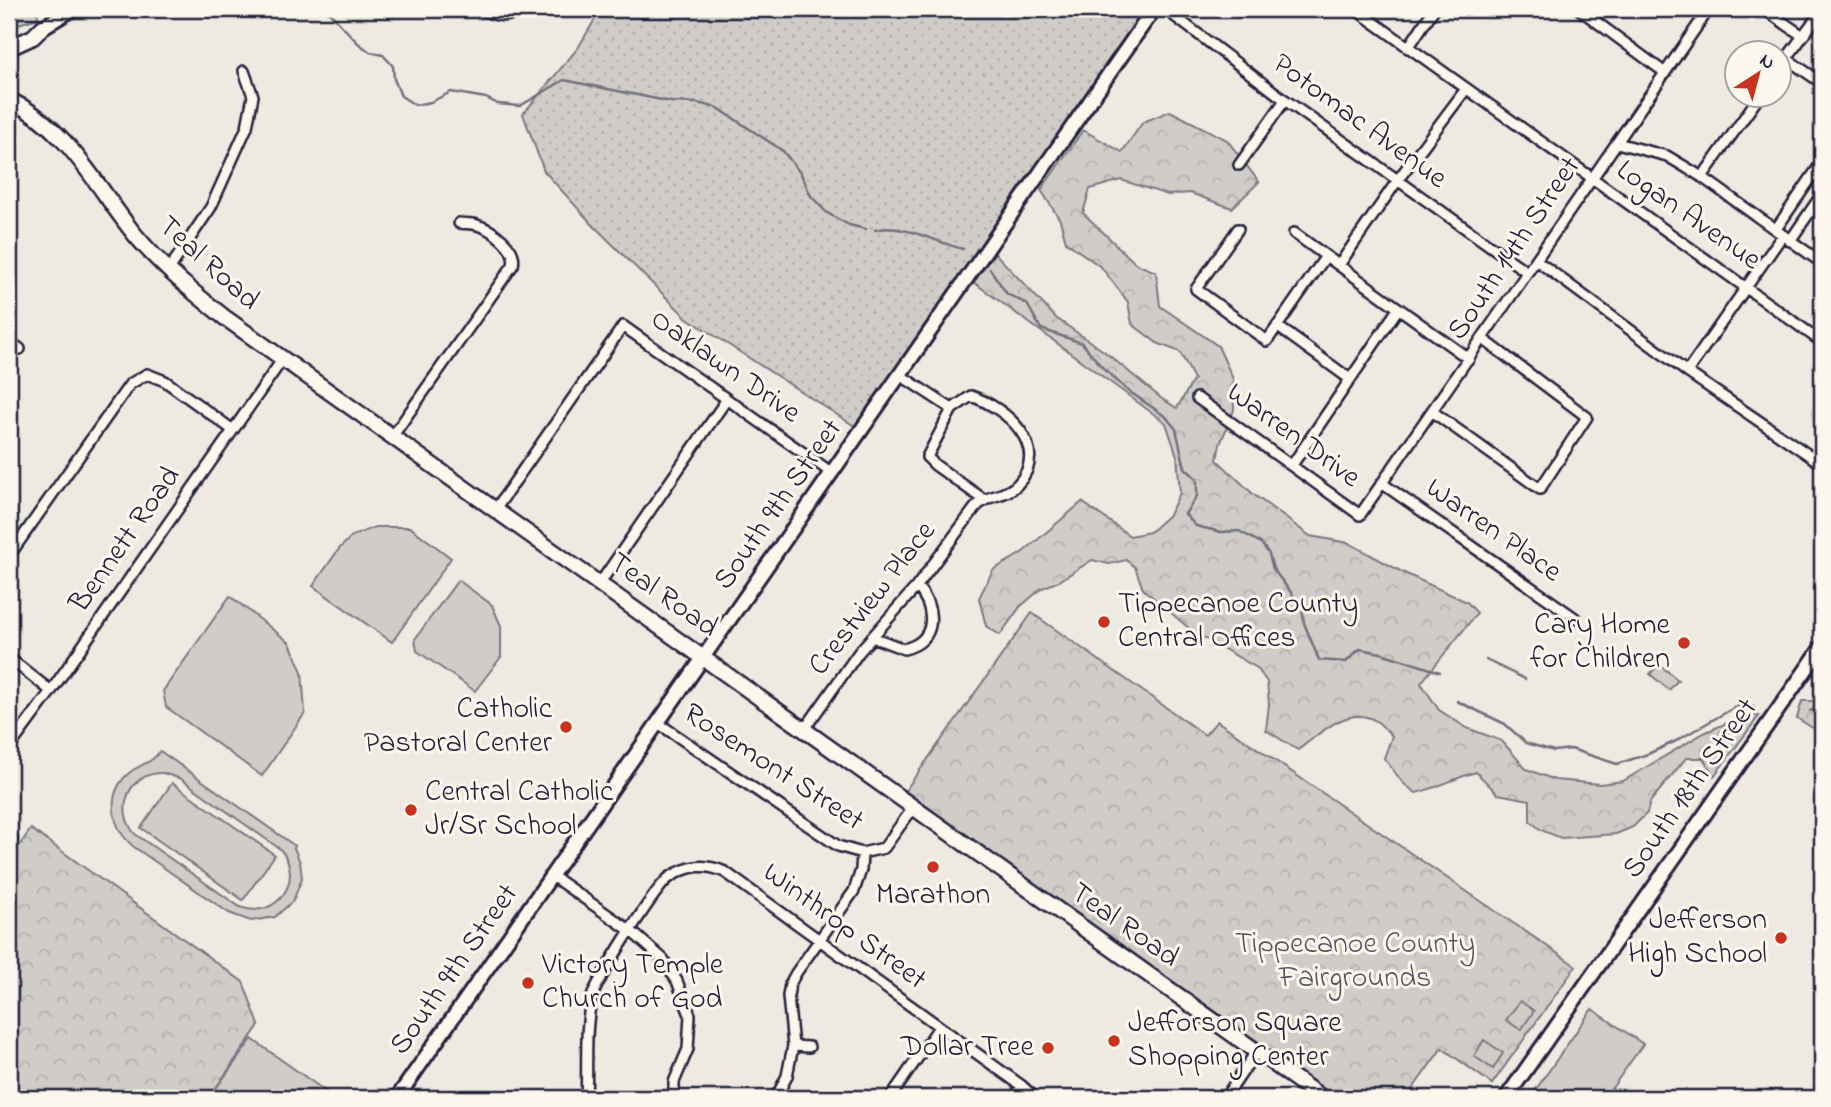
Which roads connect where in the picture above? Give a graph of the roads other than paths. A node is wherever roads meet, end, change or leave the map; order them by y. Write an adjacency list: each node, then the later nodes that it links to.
1 (74, 9): 12 (street)
2 (481, 9): 3 (street)
3 (523, 9)
4 (1154, 9): 55 (street, South 9th Street)
5 (1165, 9): 25 (street, Potomac Avenue)
6 (1354, 9): 16 (street, Logan Avenue)
7 (1434, 9): 16 (street)
8 (1579, 9): 20 (street)
9 (1709, 9): 20 (street, South 14th Street)
10 (1764, 9): 13 (street)
11 (1822, 10): 13 (street)
12 (43, 27): 14 (main road); 15 (main road)
13 (1803, 36): 17 (street)
14 (9, 38)
15 (9, 48)
16 (1408, 48): 22 (street, Logan Avenue)
17 (1792, 52)
18 (1792, 62): 21 (street)
19 (244, 71): 43 (street)
20 (1664, 72): 28 (street, South 14th Street)
21 (1822, 83)
22 (1466, 89): 32 (street, Logan Avenue); 33 (street)
23 (9, 94): 26 (main road)
24 (9, 100): 26 (main road, Teal Road)
25 (1285, 100): 30 (street); 33 (street, Potomac Avenue)
26 (23, 107): 43 (main road, Teal Road)
27 (1751, 108): 31 (street)
28 (1617, 144): 31 (street); 32 (street, South 14th Street)
29 (1822, 162): 38 (street)
30 (1239, 165)
31 (1702, 177): 38 (street)
32 (1592, 178): 40 (street, South 14th Street); 45 (street, Logan Avenue)
33 (1397, 181): 42 (street); 44 (street, Potomac Avenue)
34 (1822, 194): 38 (street)
35 (459, 223): 62 (street)
36 (1238, 229): 47 (street)
37 (1294, 233): 39 (street)
38 (1783, 235): 41 (street); 45 (street)
39 (1326, 256): 42 (street); 47 (street)
40 (1536, 260): 44 (street, South 14th Street); 54 (street)
41 (1822, 263)
42 (1339, 265): 46 (street)
43 (168, 271): 53 (main road, Teal Road)
44 (1527, 272): 48 (street, South 14th Street)
45 (1746, 288): 50 (street, Logan Avenue); 54 (street)
46 (1398, 309): 52 (street); 56 (street)
47 (1277, 326): 56 (street)
48 (1483, 339): 52 (street, South 14th Street); 60 (street)
49 (9, 341): 51 (street)
50 (1822, 342)
51 (20, 349)
52 (1469, 359): 60 (street, South 14th Street)
53 (282, 360): 61 (street, Bennett Road); 62 (main road, Teal Road)
54 (1687, 372): 63 (street)
55 (900, 375): 59 (street); 65 (street, South 9th Street)
56 (1350, 380): 64 (street)
57 (1197, 398): 64 (street, Warren Drive)
58 (727, 399): 65 (street, Oaklawn Drive); 68 (street, Oaklawn Drive); 71 (street)
59 (952, 409): 67 (street); 67 (street)
60 (1433, 412): 66 (street, South 14th Street)
61 (233, 430): 70 (street); 78 (street, Bennett Road)
62 (392, 437): 68 (main road, Teal Road)
63 (1822, 464)
64 (1292, 465): 69 (street, Warren Drive)
65 (832, 473): 77 (street, South 9th Street)
66 (1382, 484): 69 (street, South 14th Street); 73 (street, Warren Place)
67 (983, 499): 72 (street, Crestview Place)
68 (495, 510): 71 (main road, Teal Road)
69 (1360, 515)
70 (9, 556)
71 (600, 583): 77 (main road, Teal Road)
72 (917, 586): 74 (street, Crestview Place); 74 (street)
73 (1575, 618)
74 (872, 637): 80 (street, Crestview Place)
75 (1822, 647): 101 (street, South 18th Street)
76 (9, 658): 78 (street)
77 (704, 658): 79 (street, South 9th Street); 80 (main road, Teal Road)
78 (51, 691): 81 (street, Bennett Road)
79 (658, 723): 83 (street, Rosemont Street); 84 (street, South 9th Street)
80 (804, 730): 82 (main road, Teal Road)
81 (9, 748)
82 (913, 808): 83 (street); 90 (main road, Teal Road)
83 (862, 853): 86 (street)
84 (552, 876): 85 (street); 92 (street, South 9th Street)
85 (631, 931): 86 (street, Winthrop Street); 93 (street); 94 (street)
86 (820, 939): 87 (street, Winthrop Street); 88 (street)
87 (939, 1027): 91 (street, Winthrop Street); 96 (street)
88 (793, 1046): 89 (street); 95 (street)
89 (809, 1047)
90 (1256, 1052): 99 (street); 100 (main road, Teal Road)
91 (1022, 1086): 97 (street); 98 (street, Winthrop Street)
92 (397, 1098)
93 (586, 1098)
94 (674, 1098)
95 (776, 1098)
96 (890, 1098)
97 (1014, 1098)
98 (1034, 1098)
99 (1225, 1098)
100 (1322, 1098)
101 (1506, 1098)

